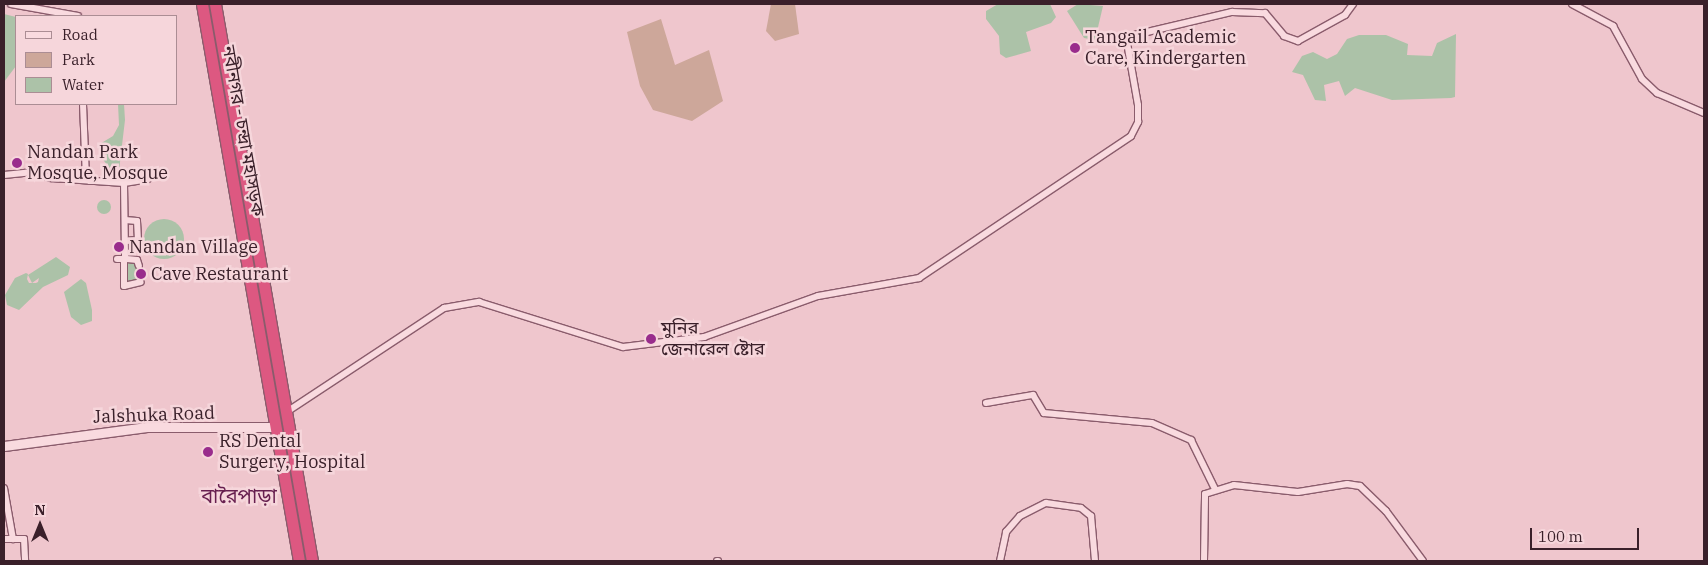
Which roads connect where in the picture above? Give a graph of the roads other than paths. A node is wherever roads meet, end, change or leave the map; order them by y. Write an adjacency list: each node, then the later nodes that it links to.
1 (11, 4): 6 (street)
2 (202, 4): 8 (highway, নবীনগর - চন্দ্রা মহাসড়ক)
3 (215, 4): 7 (highway, নবীনগর - চন্দ্রা মহাসড়ক)
4 (1354, 4): 21 (street)
5 (1572, 4): 10 (street)
6 (72, 15)
7 (228, 80): 8 (highway); 21 (highway, নবীনগর - চন্দ্রা মহাসড়ক)
8 (216, 82): 22 (highway, নবীনগর - চন্দ্রা মহাসড়ক)
9 (82, 105): 13 (street)
10 (1704, 113)
11 (4, 175): 13 (street)
12 (148, 179): 14 (street)
13 (86, 180): 14 (street)
14 (124, 183): 15 (street)
15 (125, 220): 16 (street); 16 (street)
16 (122, 245): 17 (street)
17 (123, 259): 18 (street); 19 (street)
18 (140, 266)
19 (141, 282)
20 (986, 403): 25 (street)
21 (285, 413): 30 (highway, নবীনগর - চন্দ্রা মহাসড়ক)
22 (276, 427): 23 (street, Jalshuka Road); 29 (highway, নবীনগর - চন্দ্রা মহাসড়ক)
23 (4, 446)
24 (4, 488): 27 (street)
25 (1215, 489): 33 (street); 34 (street)
26 (4, 539): 27 (street)
27 (13, 539): 28 (street)
28 (25, 561)
29 (299, 561)
30 (312, 561)
31 (1000, 561): 32 (street)
32 (1095, 561)
33 (1204, 561)
34 (1423, 561)

